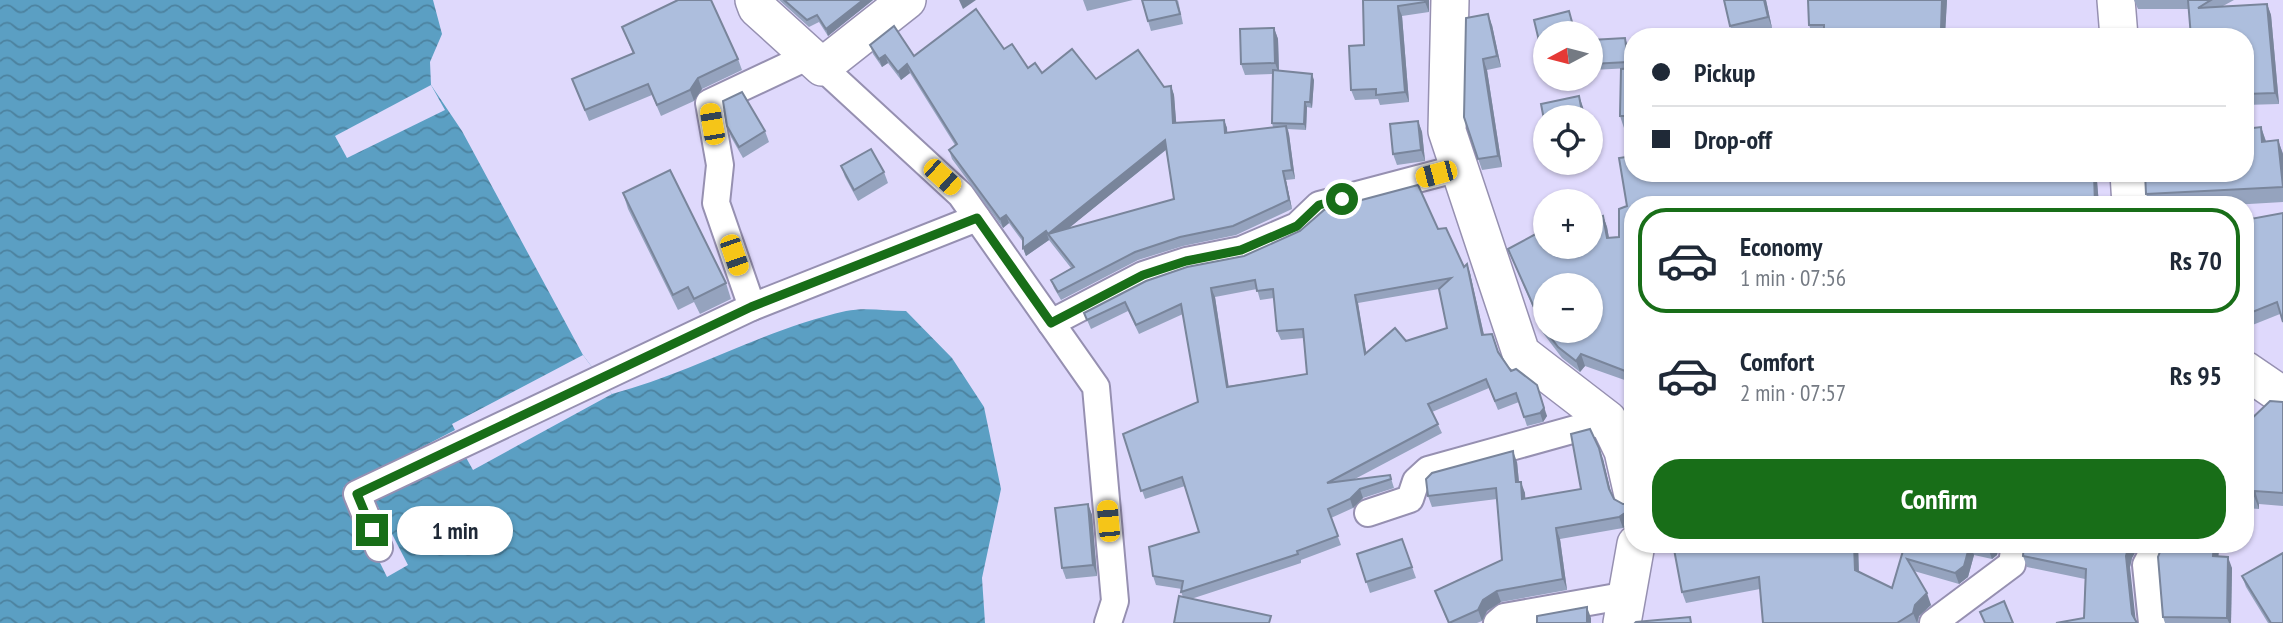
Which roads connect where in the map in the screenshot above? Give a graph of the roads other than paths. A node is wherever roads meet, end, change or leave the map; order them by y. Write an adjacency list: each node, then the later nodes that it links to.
1 (754, 0): 6 (street)
2 (907, 0): 6 (street)
3 (1450, 0): 7 (street)
4 (2116, 0): 5 (street)
5 (2118, 28)
6 (815, 61): 8 (street); 9 (street)
7 (1459, 168): 10 (street); 13 (street)
8 (977, 218): 9 (street); 10 (street)
9 (751, 307): 16 (street)
10 (1051, 323): 21 (street)
11 (2254, 376): 12 (street)
12 (2283, 396)
13 (1608, 420): 14 (street); 15 (street)
14 (1624, 455)
15 (1368, 513)
16 (379, 548)
17 (1634, 553): 20 (street)
18 (2014, 553): 23 (street)
19 (2152, 553): 24 (street)
20 (1625, 609): 22 (street)
21 (1108, 623)
22 (1497, 623)
23 (1933, 623)
24 (2152, 623)

